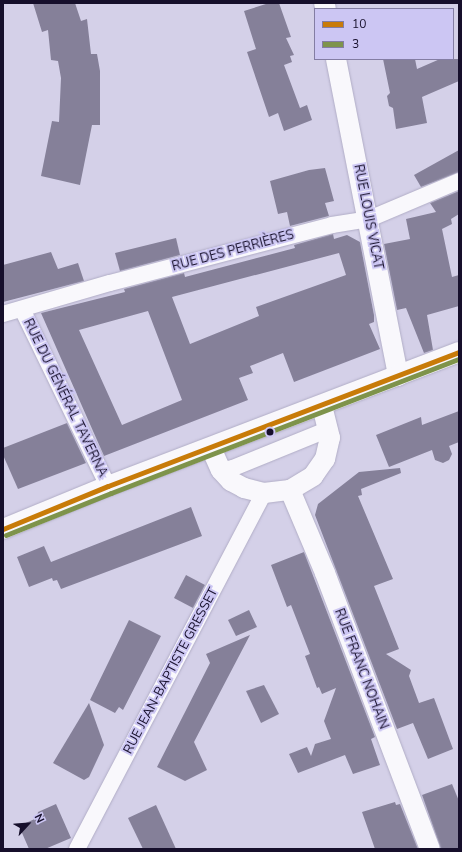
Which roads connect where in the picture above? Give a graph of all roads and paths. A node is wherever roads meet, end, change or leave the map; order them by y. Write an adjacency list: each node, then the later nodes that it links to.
1 (336, 60): 3 (street, RUE LOUIS VICAT)
2 (459, 181): 3 (street, RUE DES PERRIÈRES)
3 (369, 219): 4 (street, RUE DES PERRIÈRES); 7 (street, RUE LOUIS VICAT)
4 (22, 309): 5 (street, RUE DES PERRIÈRES); 12 (street, RUE DU GÉNÉRAL TAVERNA)
5 (3, 314)
6 (459, 352): 7 (street)
7 (398, 376): 8 (street)
8 (322, 405): 9 (street); 10 (street)
9 (328, 429): 11 (street); 13 (street)
10 (211, 448): 11 (street); 12 (street)
11 (221, 470): 14 (street)
12 (108, 486): 15 (street)
13 (290, 490): 14 (street); 17 (street, RUE FRANC NOHAIN)
14 (264, 494): 16 (street, RUE JEAN-BAPTISTE GRESSET)
15 (3, 530)
16 (77, 849)
17 (430, 849)

